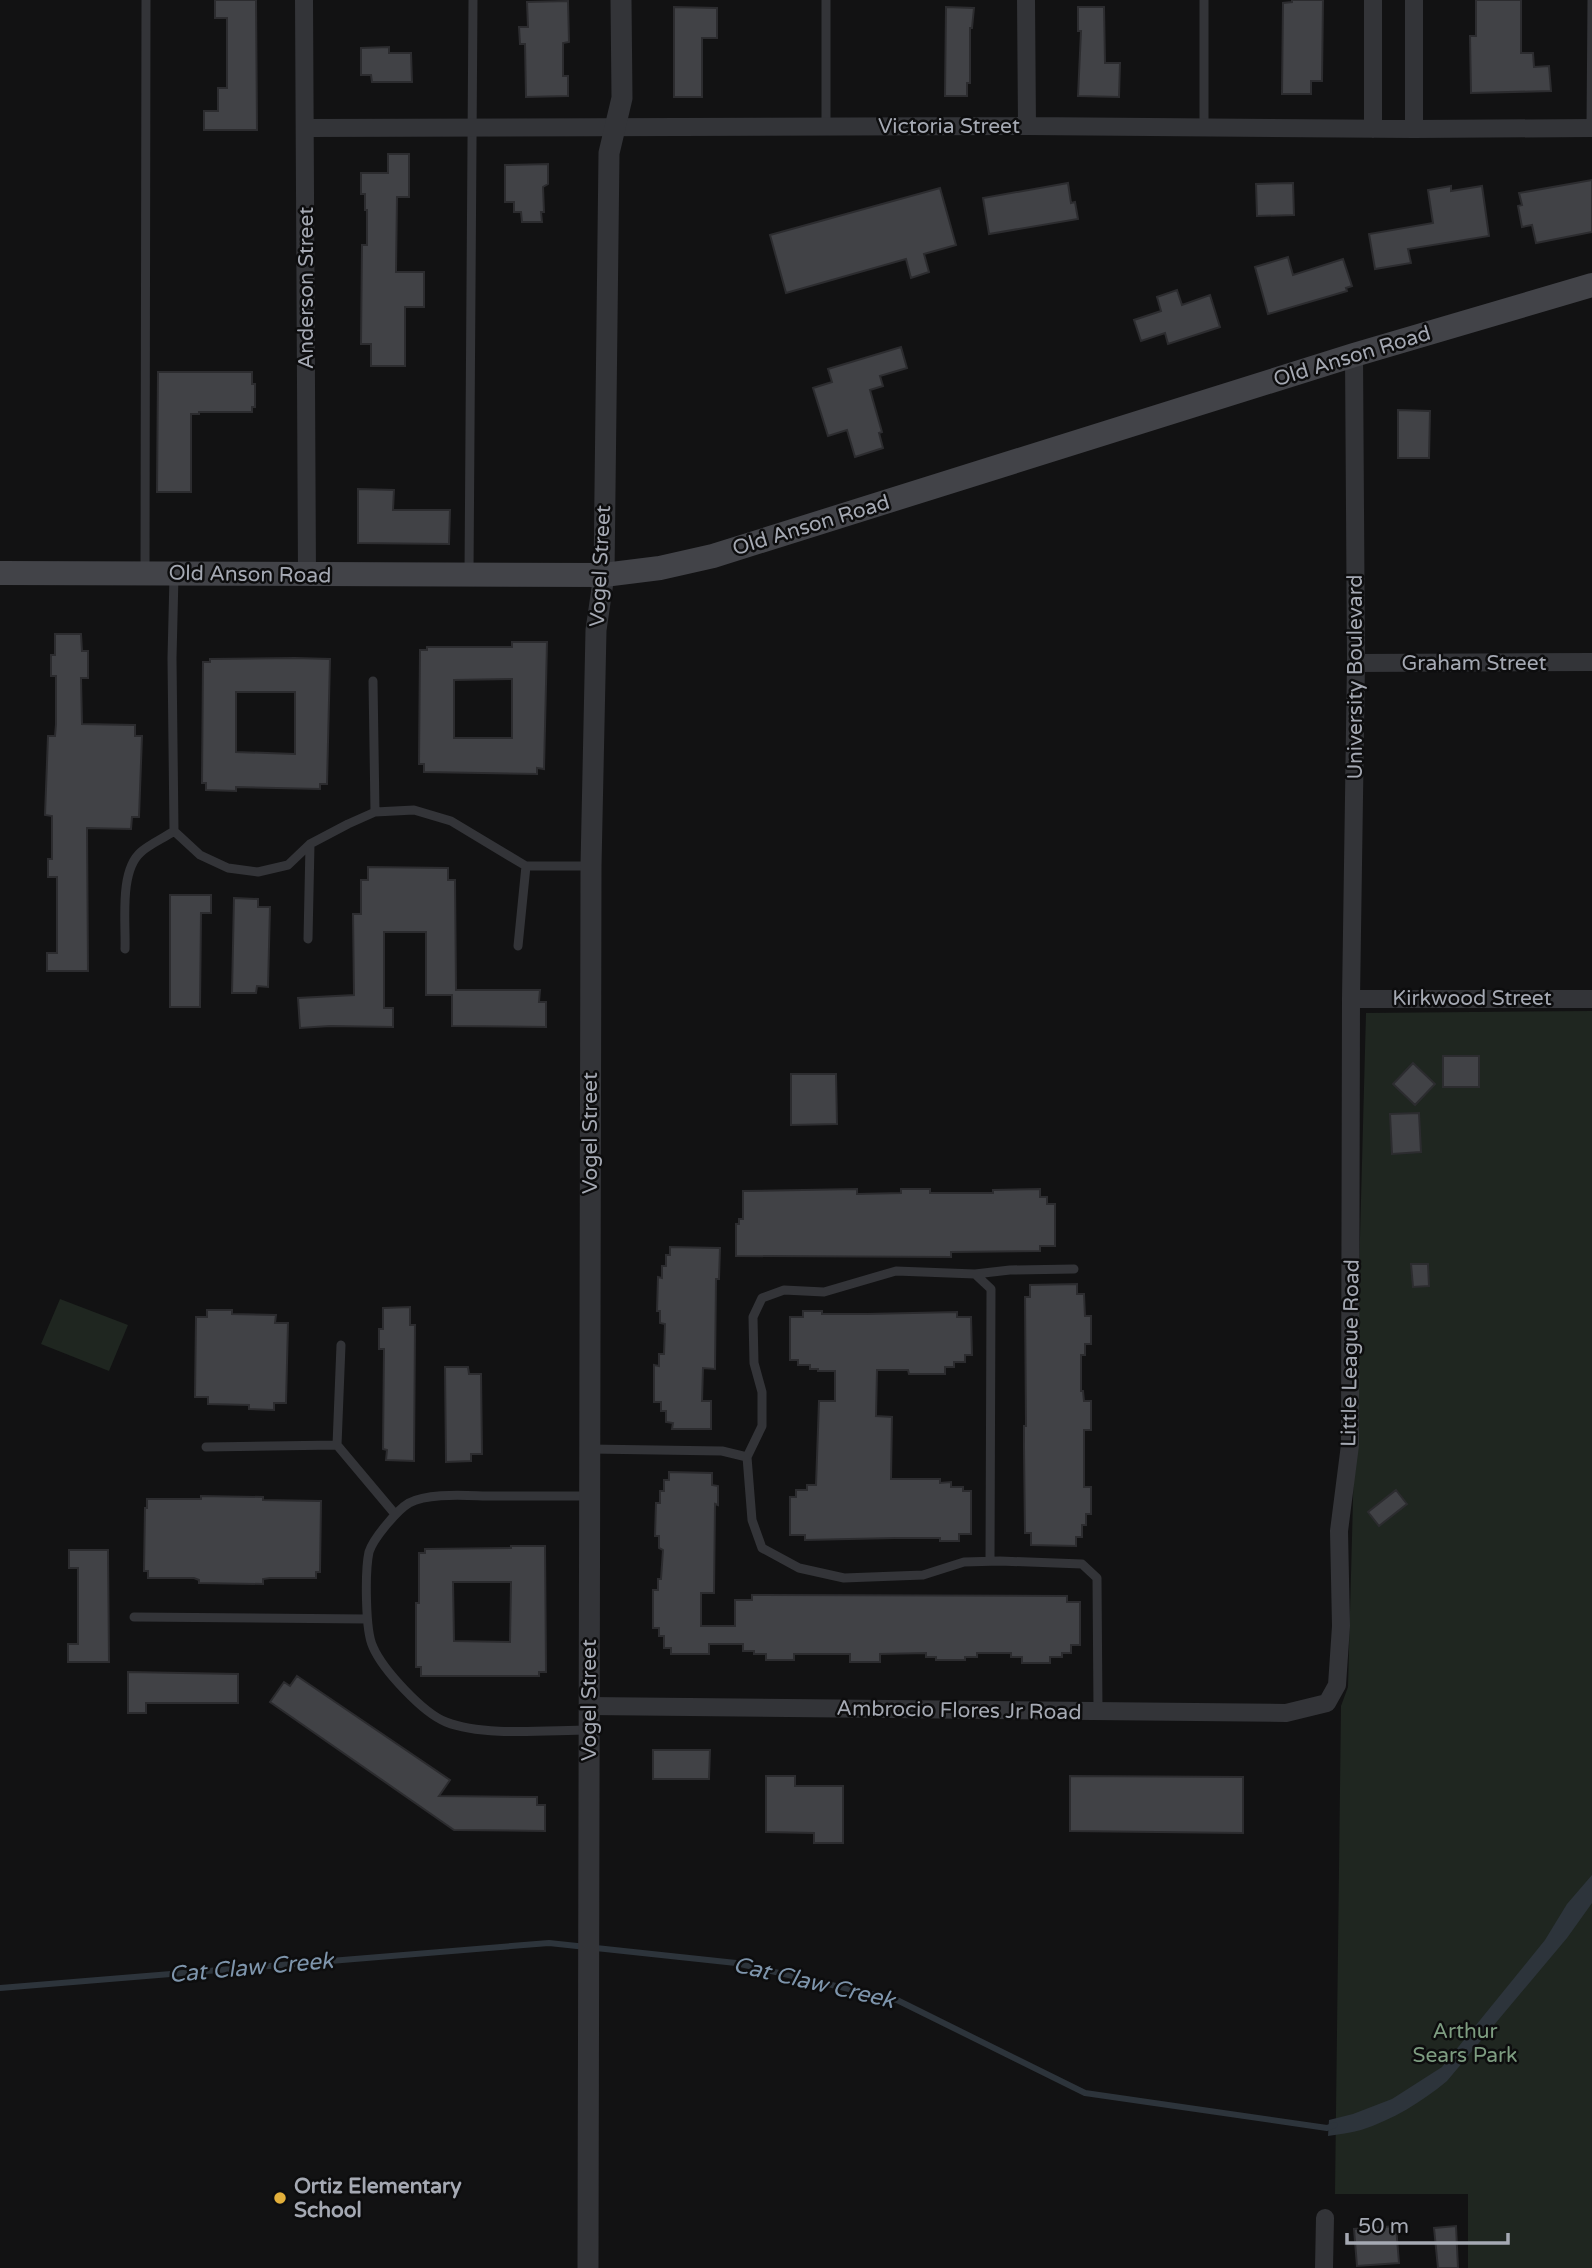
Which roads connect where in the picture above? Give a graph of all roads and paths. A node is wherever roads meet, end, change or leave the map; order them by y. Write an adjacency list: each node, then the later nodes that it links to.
1 (146, 0): 23 (lane)
2 (304, 0): 16 (street, Anderson Street)
3 (473, 0): 13 (lane)
4 (621, 0): 14 (street, Vogel Street)
5 (826, 0): 12 (lane)
6 (1026, 0): 11 (street)
7 (1204, 0): 15 (lane)
8 (1373, 0): 18 (street)
9 (1414, 0): 19 (street)
10 (1592, 0): 17 (lane)
11 (1027, 125): 12 (street, Victoria Street); 15 (street, Victoria Street)
12 (826, 126): 14 (street, Victoria Street)
13 (473, 127): 14 (street, Victoria Street); 16 (street, Victoria Street); 26 (lane)
14 (615, 127): 27 (street, Vogel Street)
15 (1204, 127): 18 (street, Victoria Street)
16 (305, 128): 25 (street, Anderson Street)
17 (1591, 128): 19 (street, Victoria Street)
18 (1373, 129): 19 (street, Victoria Street)
19 (1414, 129)
20 (1592, 285): 21 (main road, Old Anson Road)
21 (1354, 355): 27 (main road, Old Anson Road); 29 (street, University Boulevard)
22 (0, 573): 23 (main road, Old Anson Road)
23 (145, 573): 24 (main road, Old Anson Road)
24 (174, 573): 25 (main road, Old Anson Road); 32 (lane)
25 (306, 575): 26 (main road, Old Anson Road)
26 (469, 575): 27 (main road, Old Anson Road)
27 (604, 575): 35 (street, Vogel Street)
28 (1592, 662): 29 (street, Graham Street)
29 (1356, 663): 39 (street, University Boulevard)
30 (373, 681): 31 (lane)
31 (375, 812): 33 (lane); 34 (lane)
32 (174, 831): 33 (lane); 38 (lane)
33 (310, 844): 36 (lane)
34 (526, 866): 35 (lane); 37 (lane)
35 (592, 866): 46 (street, Vogel Street)
36 (308, 939)
37 (518, 946)
38 (125, 949)
39 (1351, 999): 40 (street, Kirkwood Street); 53 (street, Little League Road)
40 (1592, 999)
41 (1074, 1269): 42 (lane)
42 (975, 1273): 47 (lane); 50 (lane)
43 (341, 1345): 44 (lane)
44 (337, 1445): 45 (lane); 49 (lane)
45 (206, 1447)
46 (589, 1449): 47 (lane); 48 (street, Vogel Street)
47 (747, 1457): 50 (lane)
48 (589, 1496): 49 (lane); 54 (street, Vogel Street)
49 (395, 1514): 52 (lane)
50 (990, 1561): 55 (lane)
51 (134, 1617): 52 (lane)
52 (367, 1619): 56 (lane)
53 (1327, 1703): 55 (street, Ambrocio Flores Jr Road)
54 (589, 1706): 55 (street, Ambrocio Flores Jr Road); 56 (street, Vogel Street)
55 (1098, 1711)
56 (589, 1730): 58 (street, Vogel Street)
57 (1325, 2218): 59 (street)
58 (588, 2268)
59 (1324, 2268)

